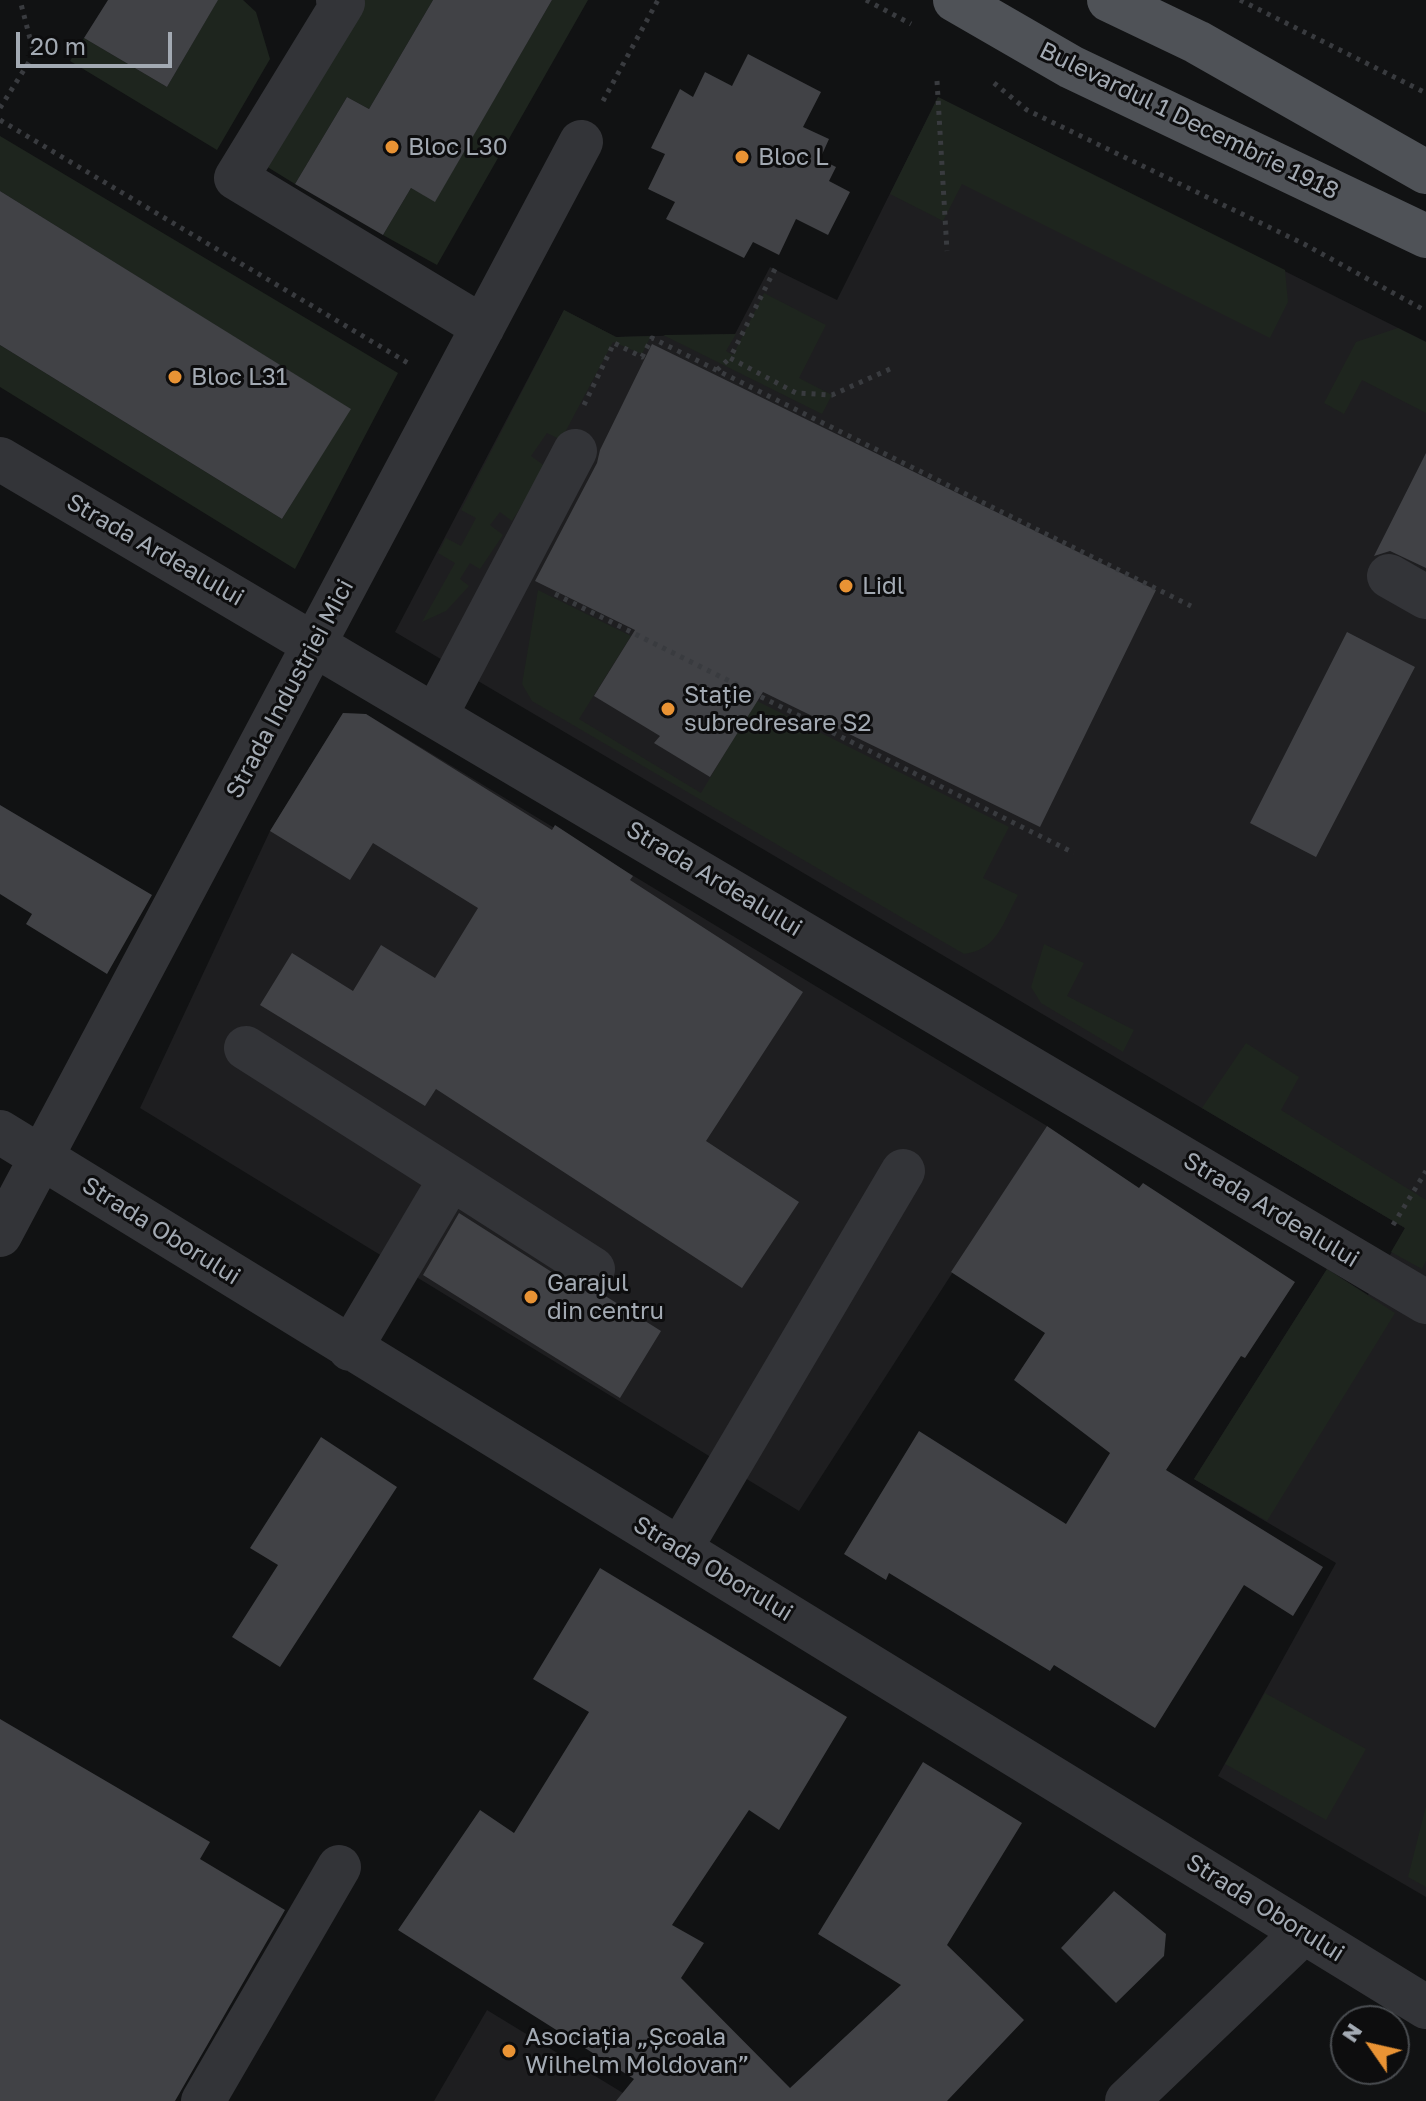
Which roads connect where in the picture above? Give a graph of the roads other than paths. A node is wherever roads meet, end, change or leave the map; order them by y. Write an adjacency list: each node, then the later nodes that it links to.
1 (338, 0): 7 (street)
2 (955, 0): 6 (main road, Bulevardul 1 Decembrie 1918)
3 (1109, 0): 5 (main road)
4 (581, 142): 7 (street, Strada Industriei Mici)
5 (1426, 172)
6 (1426, 236)
7 (483, 327): 10 (street, Strada Industriei Mici)
8 (575, 451): 11 (street)
9 (0, 459): 10 (street, Strada Ardealului)
10 (314, 644): 11 (street, Strada Ardealului); 14 (street, Strada Industriei Mici)
11 (436, 715): 19 (street, Strada Ardealului)
12 (246, 1048): 16 (street)
13 (0, 1132): 14 (street, Strada Oborului)
14 (42, 1157): 17 (street, Strada Industriei Mici); 20 (street, Strada Oborului)
15 (903, 1171): 21 (street)
16 (451, 1178): 18 (street); 20 (street)
17 (0, 1235)
18 (593, 1269)
19 (1426, 1302)
20 (350, 1349): 21 (street, Strada Oborului)
21 (680, 1549): 23 (street, Strada Oborului)
22 (339, 1867): 25 (street)
23 (1303, 1933): 24 (street, Strada Oborului); 26 (street)
24 (1426, 2007)
25 (203, 2101)
26 (1127, 2101)

